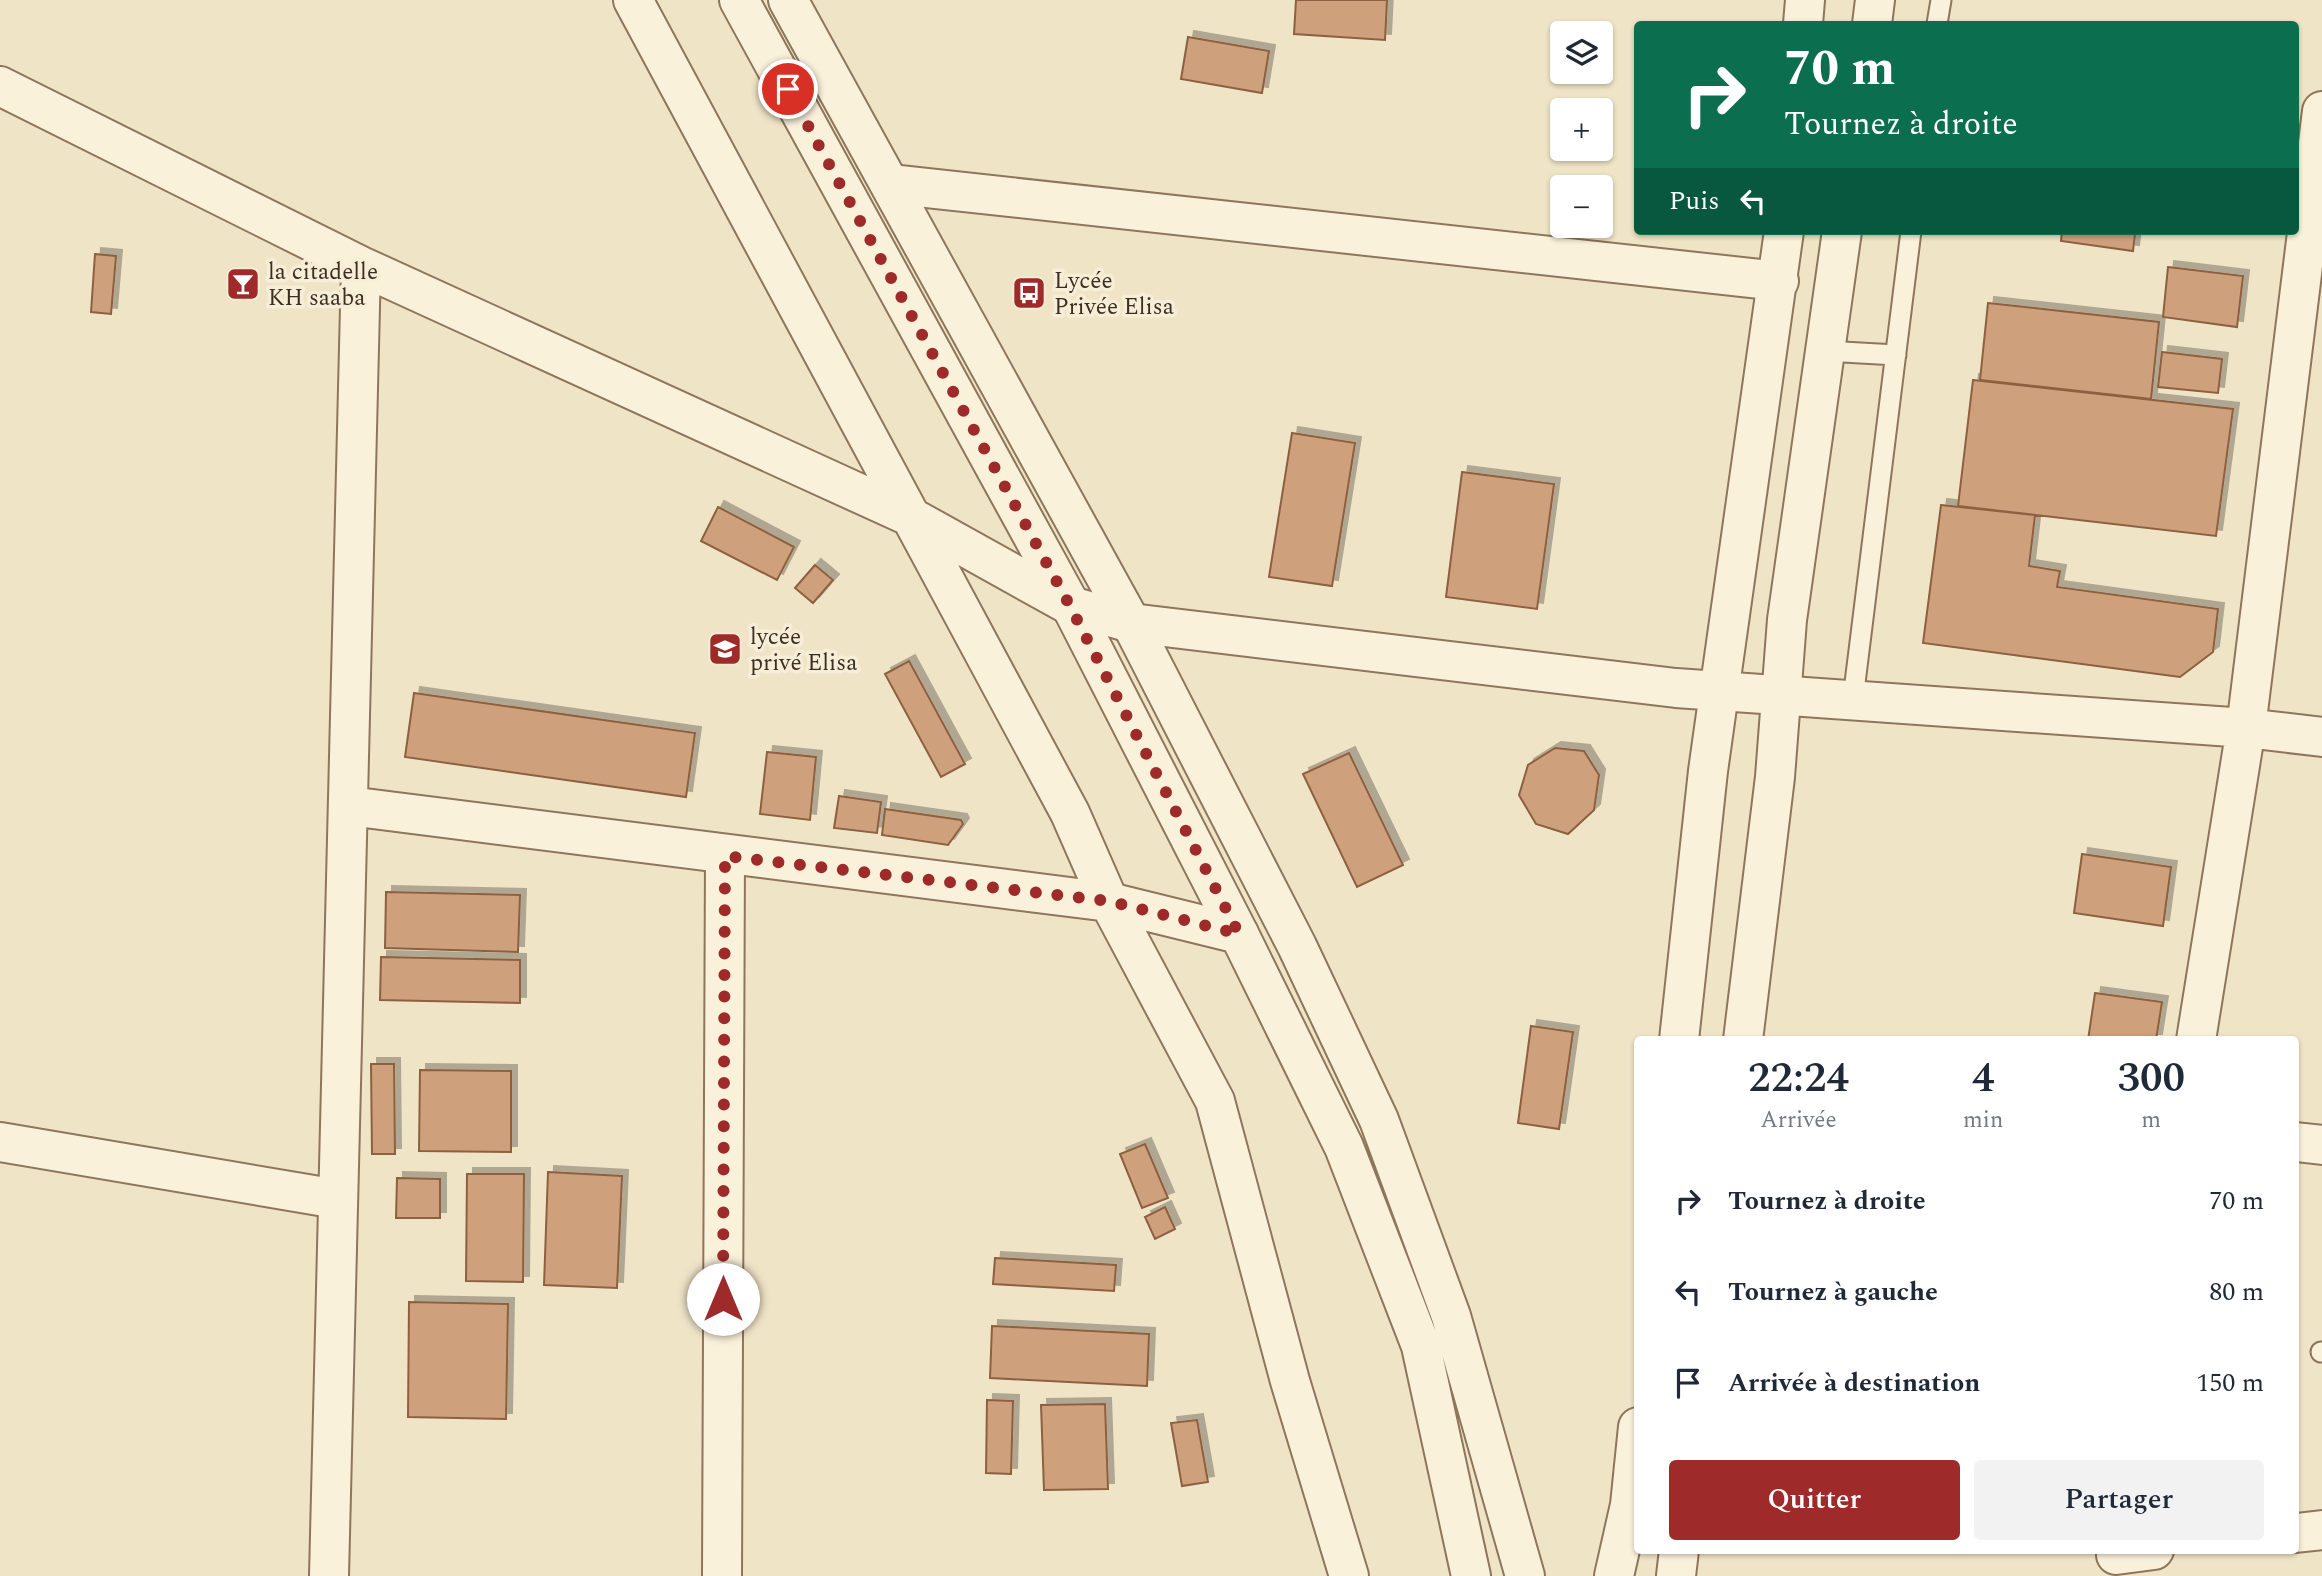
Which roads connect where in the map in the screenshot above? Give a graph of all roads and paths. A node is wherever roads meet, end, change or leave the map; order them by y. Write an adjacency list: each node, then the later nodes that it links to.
1 (633, 0): 21 (street)
2 (739, 0): 22 (street)
3 (788, 0): 12 (street)
4 (1805, 0): 7 (street)
5 (1875, 0): 8 (street)
6 (1941, 0): 9 (lane)
7 (1803, 21)
8 (1872, 21)
9 (1938, 21)
10 (0, 86): 16 (street)
11 (2322, 111): 18 (street)
12 (890, 184): 17 (street); 23 (street)
13 (1784, 235): 17 (street)
14 (1841, 235): 19 (street)
15 (1911, 235): 20 (lane)
16 (361, 266): 21 (street); 29 (street)
17 (1779, 281): 24 (street)
18 (2308, 342): 27 (street)
19 (1825, 351): 20 (lane); 25 (street)
20 (1896, 355): 26 (lane)
21 (911, 517): 22 (street); 31 (street)
22 (1070, 606): 23 (street); 32 (street)
23 (1131, 623): 24 (street); 50 (street)
24 (1720, 689): 25 (street); 33 (street)
25 (1781, 694): 26 (street); 34 (street)
26 (1853, 699): 27 (street)
27 (2246, 729): 28 (street); 35 (street)
28 (2322, 737)
29 (349, 807): 30 (street); 39 (street)
30 (725, 856): 31 (street); 47 (street)
31 (1109, 901): 32 (street); 48 (street)
32 (1239, 934): 49 (street)
33 (1679, 1036)
34 (1743, 1036)
35 (2197, 1036)
36 (0, 1142): 39 (street)
37 (2299, 1142): 38 (street)
38 (2322, 1145)
39 (337, 1199): 46 (street)
40 (1634, 1466): 51 (street)
41 (2322, 1530): 42 (street)
42 (2299, 1533)
43 (1679, 1554): 52 (street)
44 (2140, 1554): 45 (street)
45 (2115, 1561)
46 (329, 1576)
47 (722, 1576)
48 (1349, 1576)
49 (1471, 1576)
50 (1525, 1576)
51 (1614, 1576)
52 (1676, 1576)

